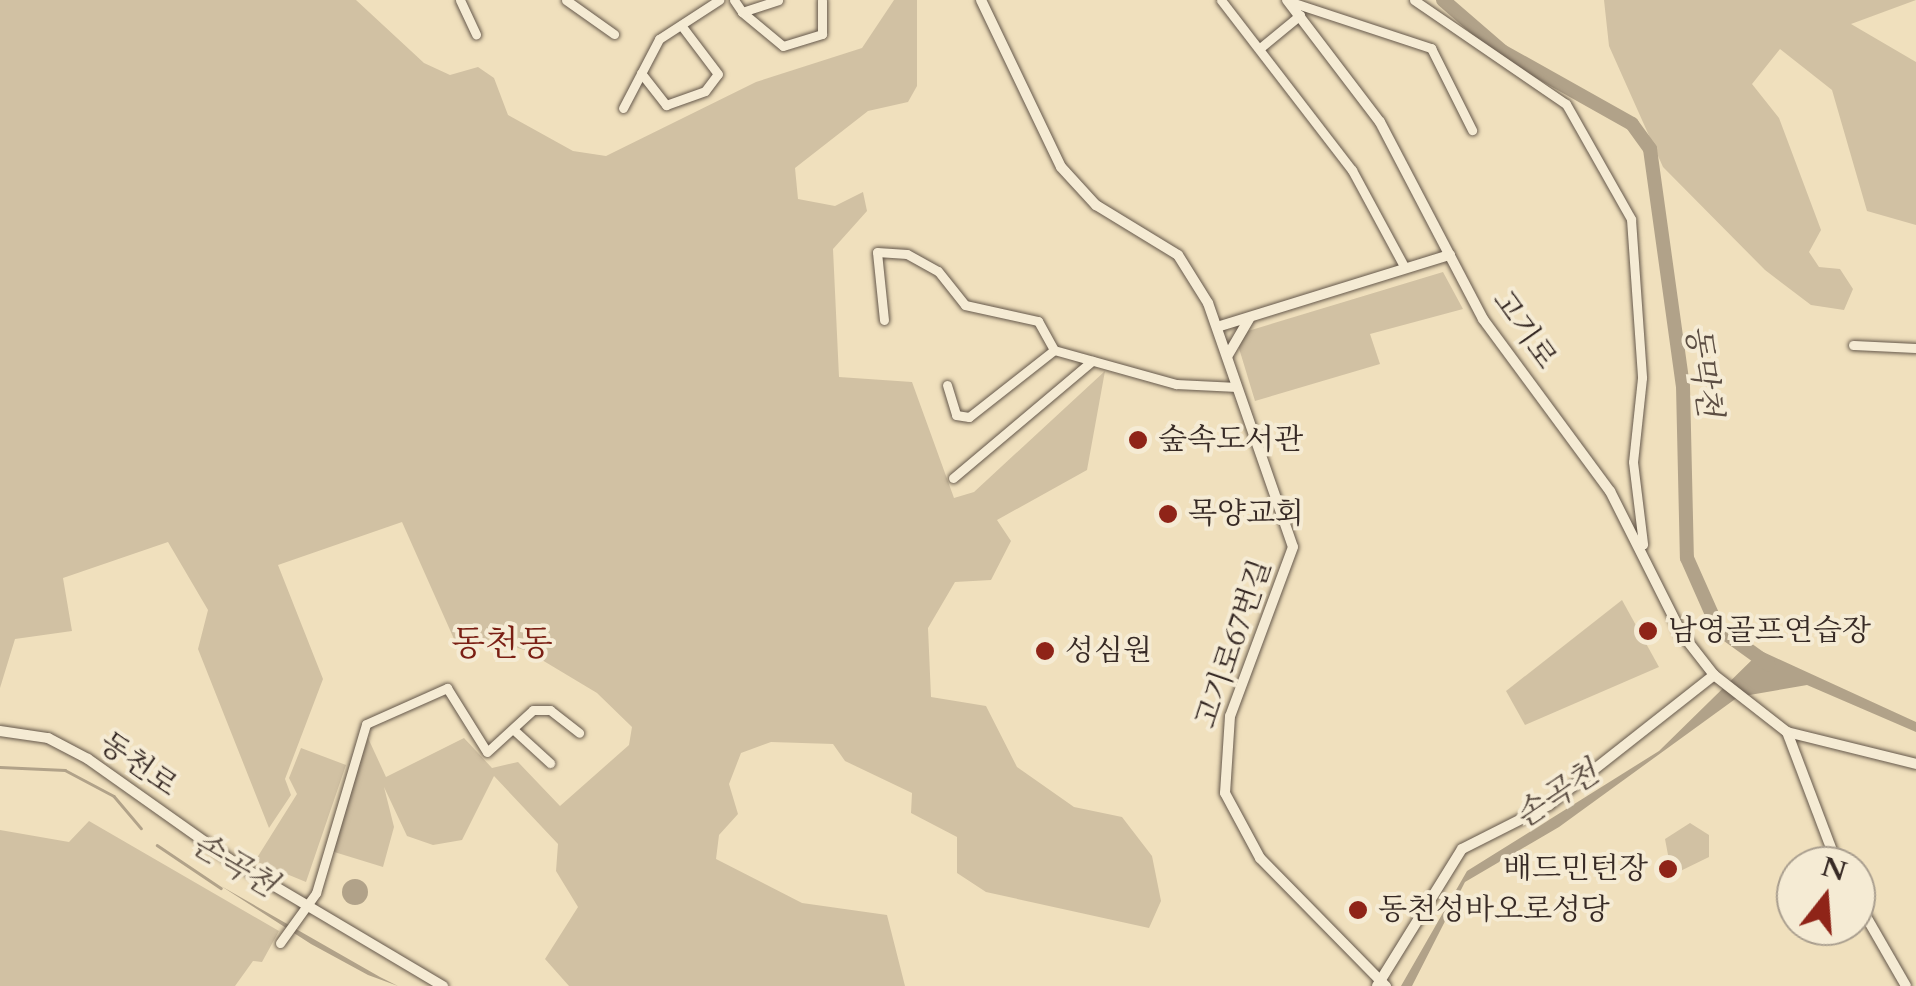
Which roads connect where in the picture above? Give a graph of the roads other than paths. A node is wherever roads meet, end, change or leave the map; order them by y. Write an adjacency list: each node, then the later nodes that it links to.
1 (460, 0): 15 (street)
2 (566, 0): 14 (street)
3 (719, 0): 13 (street)
4 (734, 0): 11 (street)
5 (778, 0): 11 (street)
6 (822, 0): 11 (street)
7 (981, 0): 24 (street, 고기로67번길)
8 (1221, 0): 16 (street)
9 (1287, 0): 12 (street, 고기로); 19 (street)
10 (1414, 0): 33 (street)
11 (742, 12)
12 (1300, 14): 16 (street); 20 (street, 고기로)
13 (681, 25): 17 (street); 17 (street)
14 (614, 34)
15 (476, 35)
16 (1260, 48): 21 (street)
17 (641, 73): 18 (street)
18 (623, 108)
19 (1472, 130)
20 (1450, 255): 21 (street); 33 (street, 고기로)
21 (1405, 268): 22 (street)
22 (1252, 316): 24 (street); 28 (street)
23 (884, 320): 27 (street)
24 (1217, 328): 28 (street, 고기로67번길)
25 (1852, 345): 26 (street)
26 (1916, 348)
27 (1054, 350): 29 (street); 30 (street)
28 (1227, 356): 31 (street, 고기로67번길)
29 (1092, 361): 31 (street); 32 (street)
30 (947, 385)
31 (1237, 388): 45 (street, 고기로67번길)
32 (953, 478)
33 (1643, 544): 34 (street, 고기로)
34 (1714, 675): 37 (street, 고기로); 45 (street)
35 (514, 730): 38 (street); 39 (street); 42 (street)
36 (0, 731): 42 (street, 동천로)
37 (1787, 732): 40 (street); 41 (street)
38 (579, 733)
39 (550, 764)
40 (1916, 764)
41 (1830, 846)
42 (312, 903): 44 (street); 46 (street, 동천로)
43 (1876, 934): 47 (street)
44 (280, 943)
45 (1382, 984)
46 (443, 986)
47 (1906, 986)

